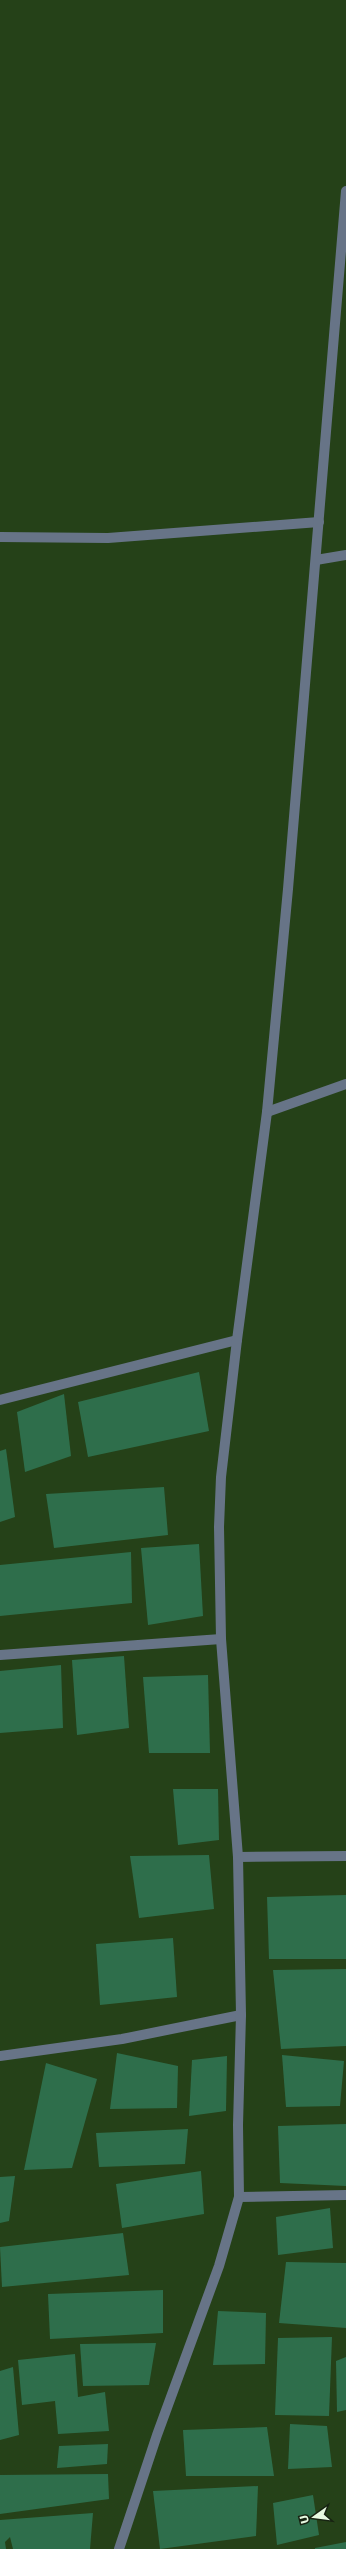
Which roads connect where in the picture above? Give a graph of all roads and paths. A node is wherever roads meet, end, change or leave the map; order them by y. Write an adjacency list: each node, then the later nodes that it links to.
1 (346, 191): 2 (street)
2 (319, 522): 3 (street); 5 (street)
3 (0, 537)
4 (346, 555): 5 (street)
5 (316, 560): 7 (street)
6 (346, 1084): 7 (street)
7 (267, 1112): 8 (street)
8 (236, 1340): 9 (street); 10 (street)
9 (0, 1400)
10 (221, 1640): 11 (street); 13 (street)
11 (0, 1655)
12 (346, 1856): 13 (street)
13 (238, 1857): 14 (street)
14 (240, 2015): 15 (street); 17 (street)
15 (0, 2056)
16 (346, 2195): 17 (street)
17 (239, 2197): 18 (street)
18 (120, 2549)

